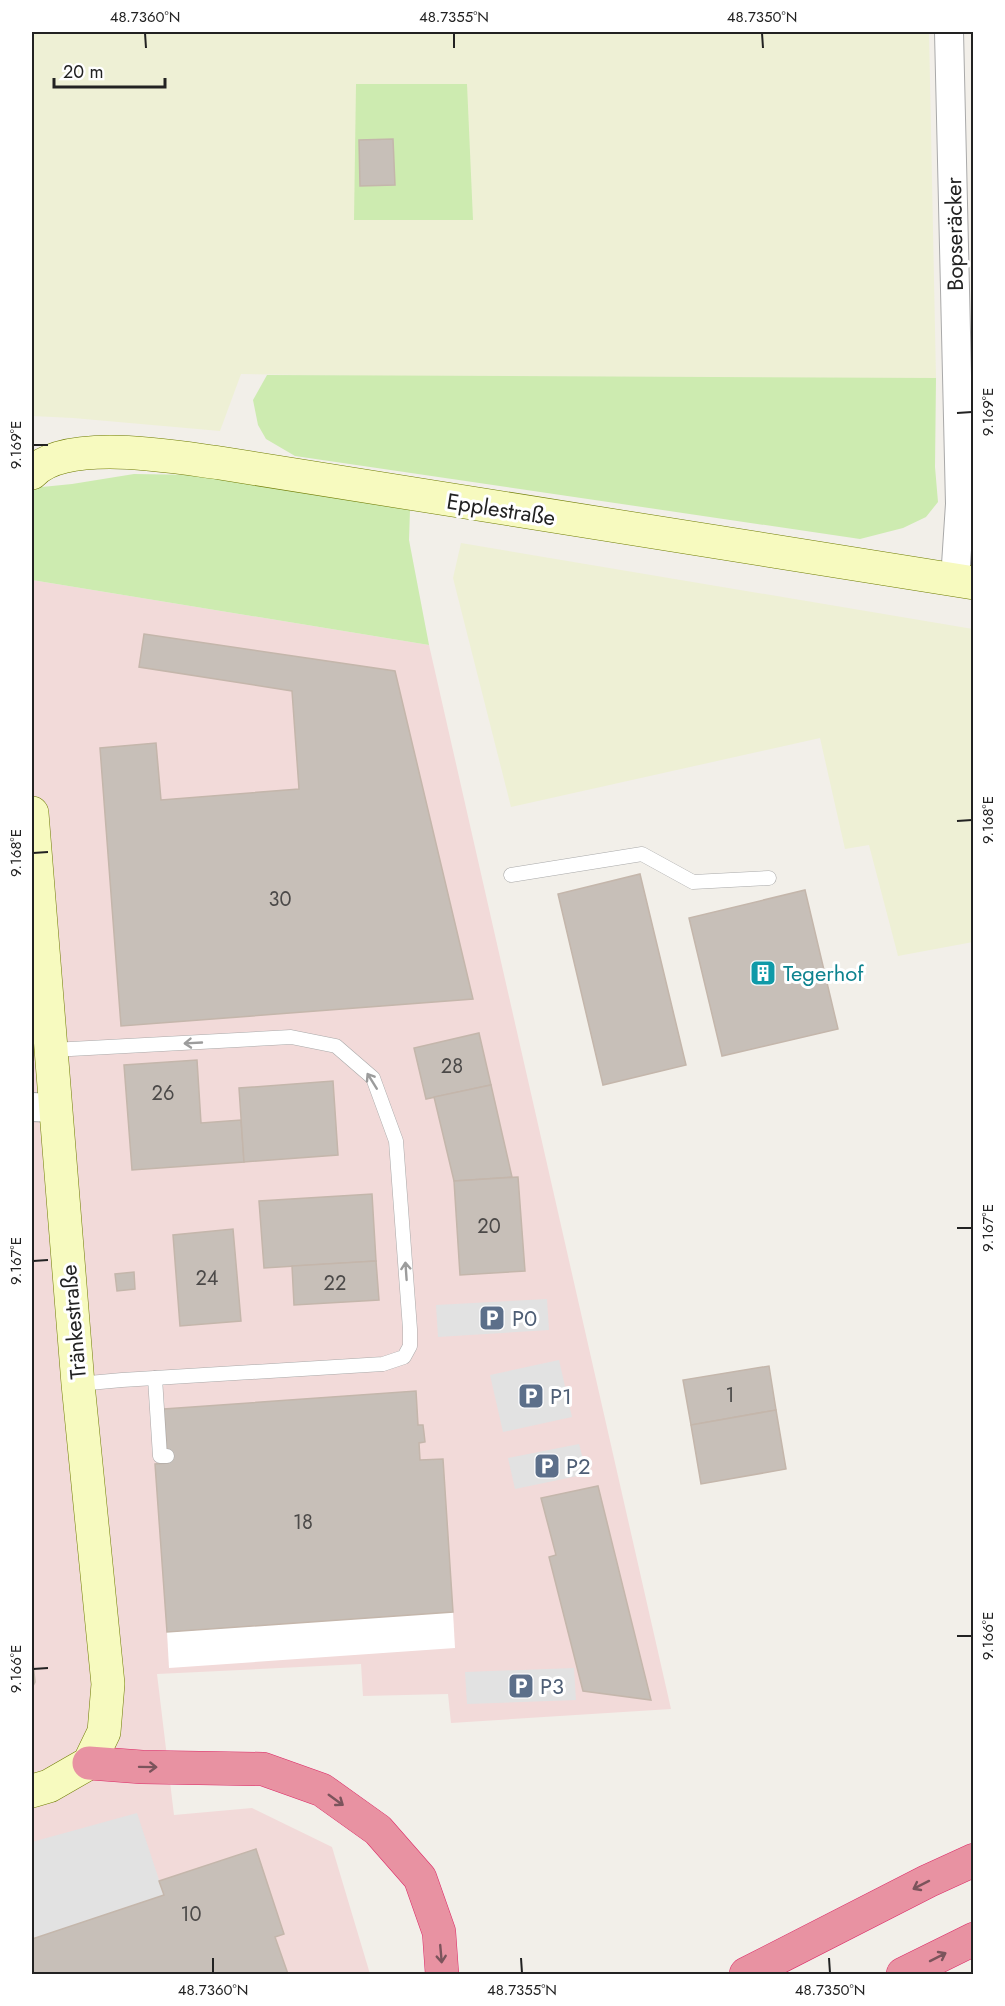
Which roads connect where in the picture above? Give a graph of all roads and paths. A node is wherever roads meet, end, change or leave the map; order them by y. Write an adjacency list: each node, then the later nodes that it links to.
1 (949, 32): 3 (street, Bopseräcker)
2 (32, 471): 3 (main road, Epplestraße)
3 (964, 581)
4 (32, 813): 7 (main road, Tränkestraße)
5 (511, 874): 6 (lane)
6 (769, 878)
7 (52, 1050): 8 (main road, Tränkestraße); 9 (lane, one-way to 7)
8 (43, 1108): 10 (main road, Tränkestraße)
9 (155, 1378): 10 (lane); 11 (lane)
10 (78, 1384): 12 (main road, Tränkestraße)
11 (167, 1456)
12 (89, 1763): 13 (main road); 16 (highway, one-way to 16)
13 (32, 1791)
14 (974, 1860): 17 (highway, one-way to 17)
15 (974, 1939): 18 (highway, one-way to 15)
16 (442, 1974)
17 (746, 1974)
18 (903, 1974)

